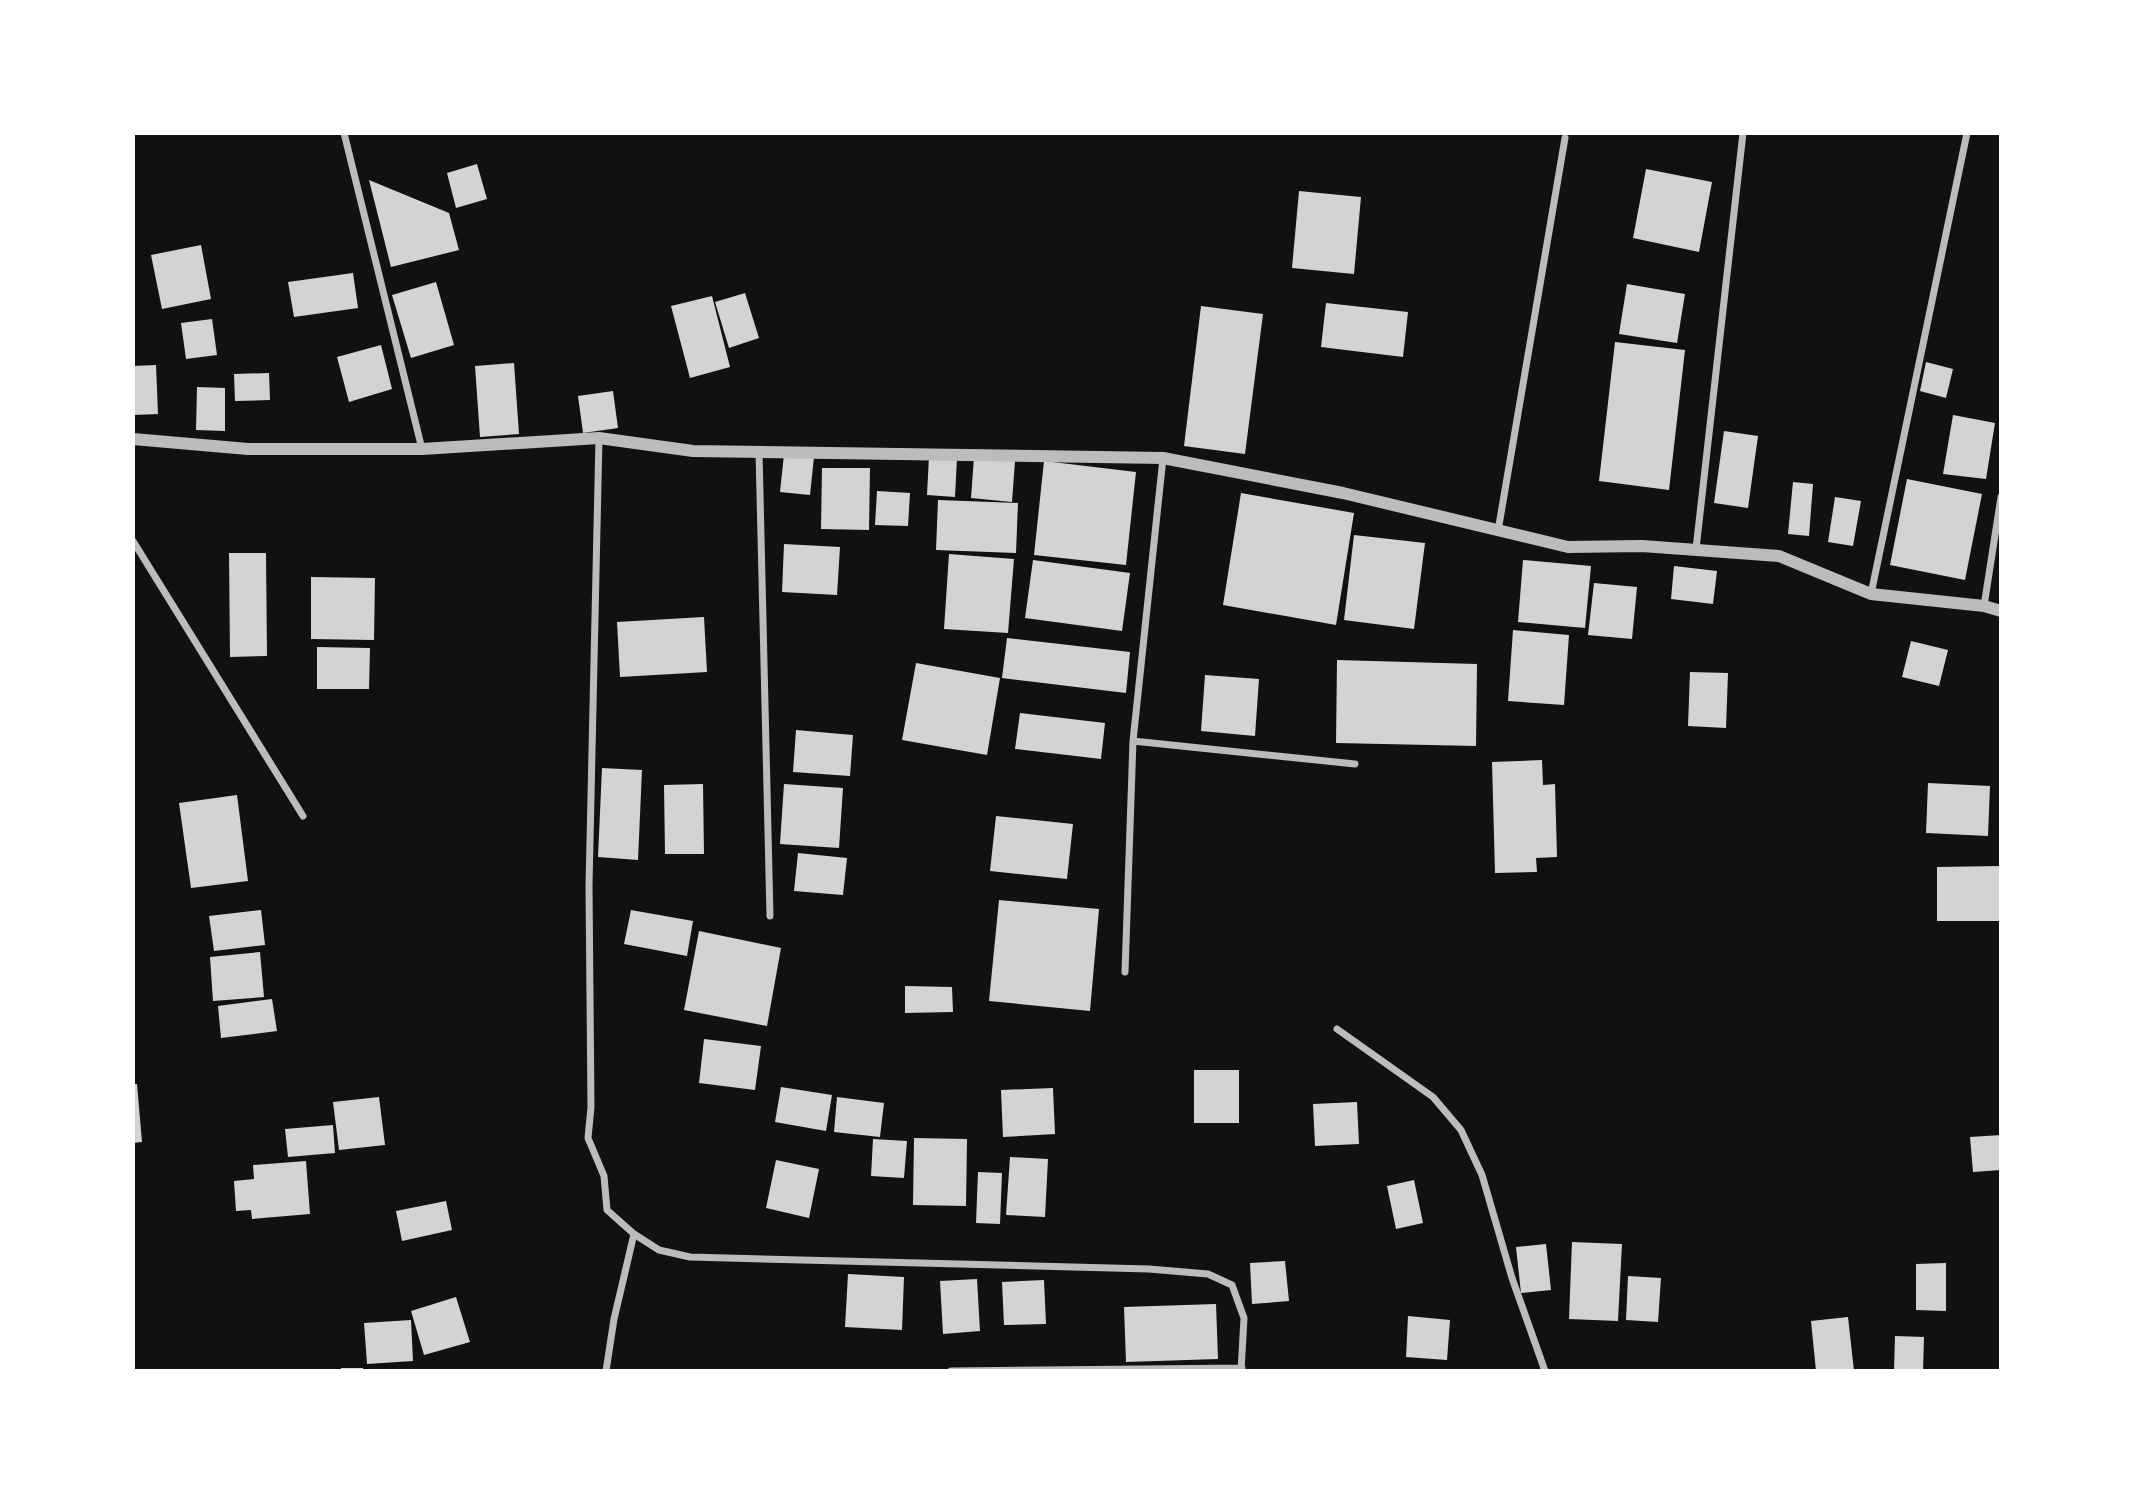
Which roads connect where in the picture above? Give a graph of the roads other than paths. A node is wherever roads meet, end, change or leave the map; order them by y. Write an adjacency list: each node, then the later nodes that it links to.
1 (344, 133): 7 (street)
2 (1743, 133): 13 (street)
3 (1967, 133): 14 (street)
4 (1564, 138): 11 (street)
5 (599, 438): 7 (street); 8 (street); 23 (street)
6 (133, 439): 7 (street)
7 (422, 449)
8 (759, 452): 9 (street); 20 (street)
9 (1163, 458): 11 (street); 17 (street)
10 (2001, 497): 15 (street)
11 (1498, 531): 13 (street)
12 (133, 541): 19 (street)
13 (1696, 549): 14 (street)
14 (1871, 594): 15 (street)
15 (1984, 606): 16 (street)
16 (2001, 611)
17 (1133, 741): 18 (street); 21 (street)
18 (1355, 764)
19 (303, 816)
20 (769, 916)
21 (1125, 972)
22 (1337, 1029): 27 (street)
23 (634, 1234): 24 (street); 25 (street)
24 (1242, 1369): 26 (street)
25 (606, 1371)
26 (951, 1371)
27 (1545, 1371)

